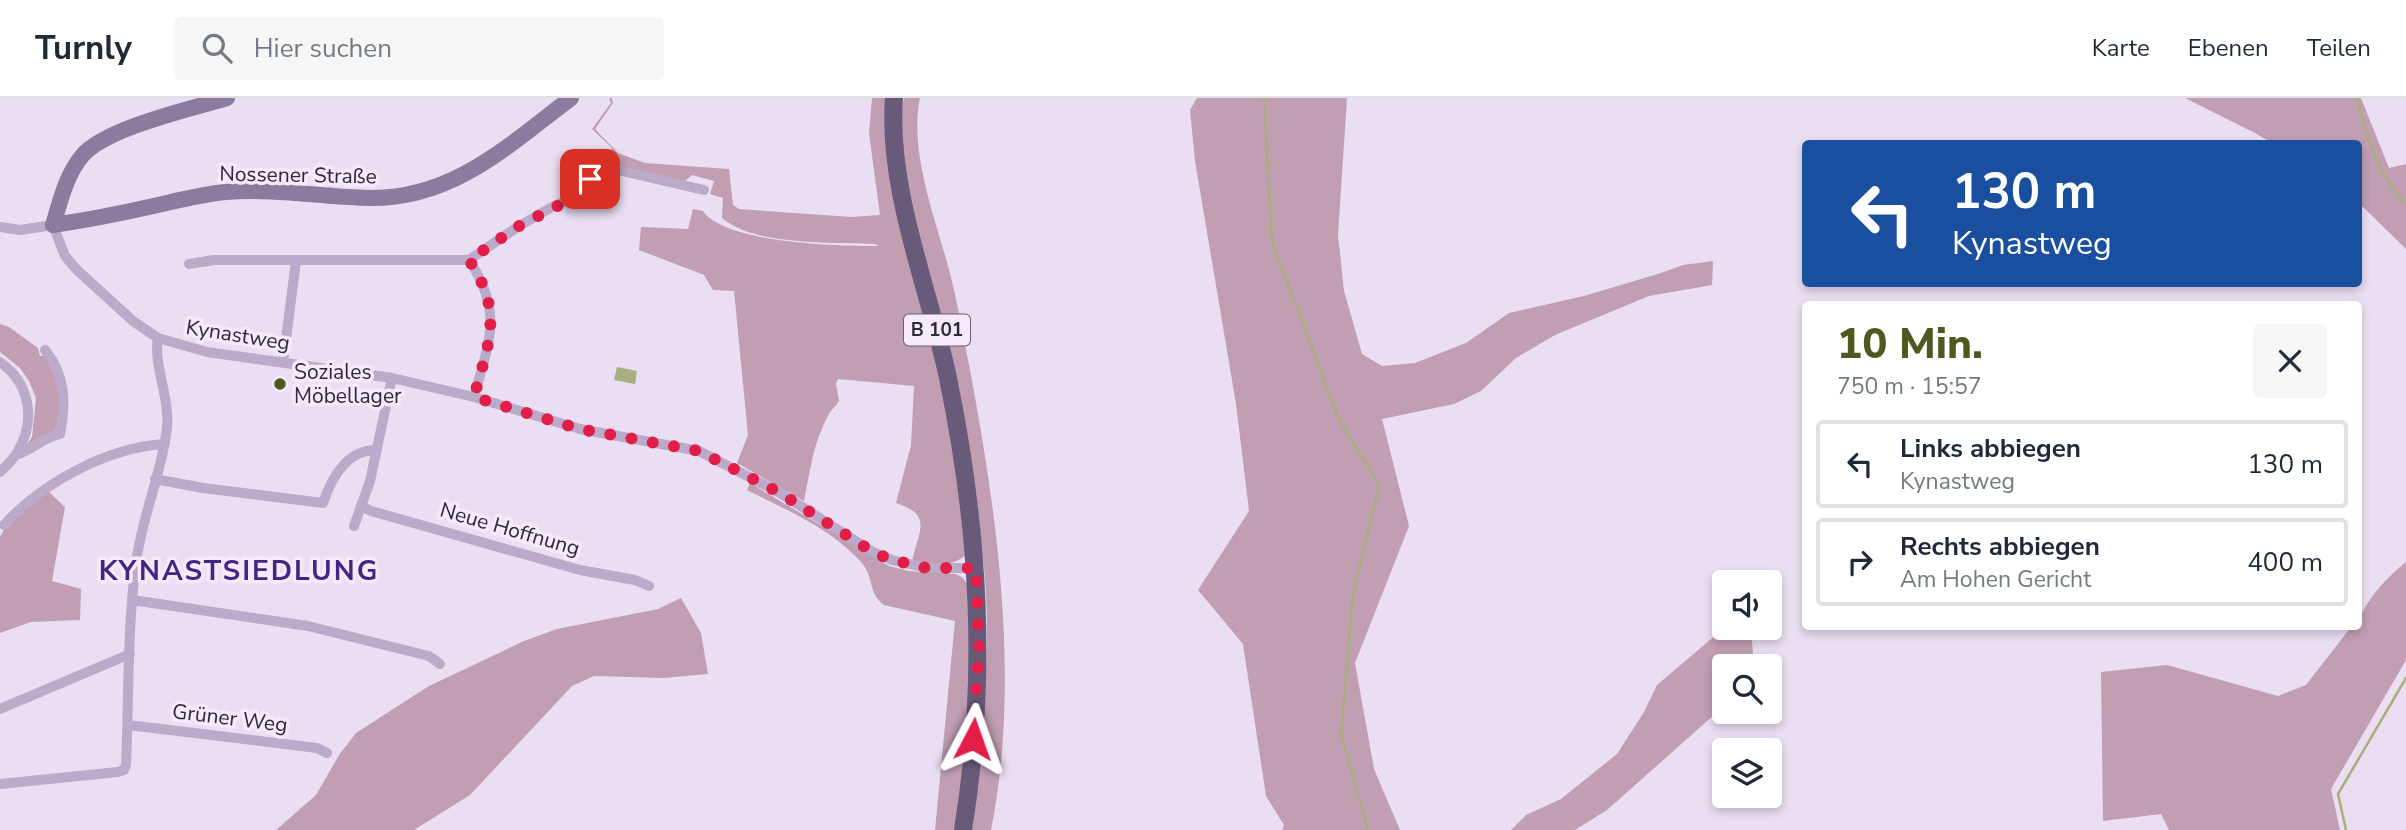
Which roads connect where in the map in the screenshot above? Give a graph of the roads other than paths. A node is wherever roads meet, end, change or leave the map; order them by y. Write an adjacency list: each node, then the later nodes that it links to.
1 (227, 98): 5 (street)
2 (571, 98): 5 (street, Nossener Straße)
3 (894, 98): 24 (main road, B 101)
4 (704, 190): 7 (street)
5 (53, 225): 6 (street, Nossener Straße); 10 (street, Kynastweg)
6 (0, 227)
7 (469, 260): 8 (street); 15 (street)
8 (296, 261): 9 (street); 13 (street)
9 (189, 264)
10 (158, 338): 13 (street, Kynastweg); 16 (street)
11 (45, 350): 18 (street)
12 (0, 362): 18 (street)
13 (283, 362): 14 (street, Kynastweg)
14 (392, 378): 15 (street, Kynastweg); 17 (street)
15 (474, 397): 24 (street, Kynastweg)
16 (165, 444): 20 (street); 22 (street)
17 (377, 450): 20 (street); 21 (street)
18 (16, 455): 19 (street)
19 (0, 472)
20 (155, 479): 26 (street)
21 (361, 506): 23 (street); 25 (street, Neue Hoffnung)
22 (4, 525)
23 (354, 526)
24 (976, 568): 33 (main road, B 101)
25 (649, 586)
26 (132, 600): 27 (street); 28 (street)
27 (130, 654): 29 (street); 30 (street)
28 (440, 664)
29 (0, 709)
30 (128, 725): 31 (street, Grüner Weg); 32 (street)
31 (327, 753)
32 (0, 784)
33 (963, 830)

